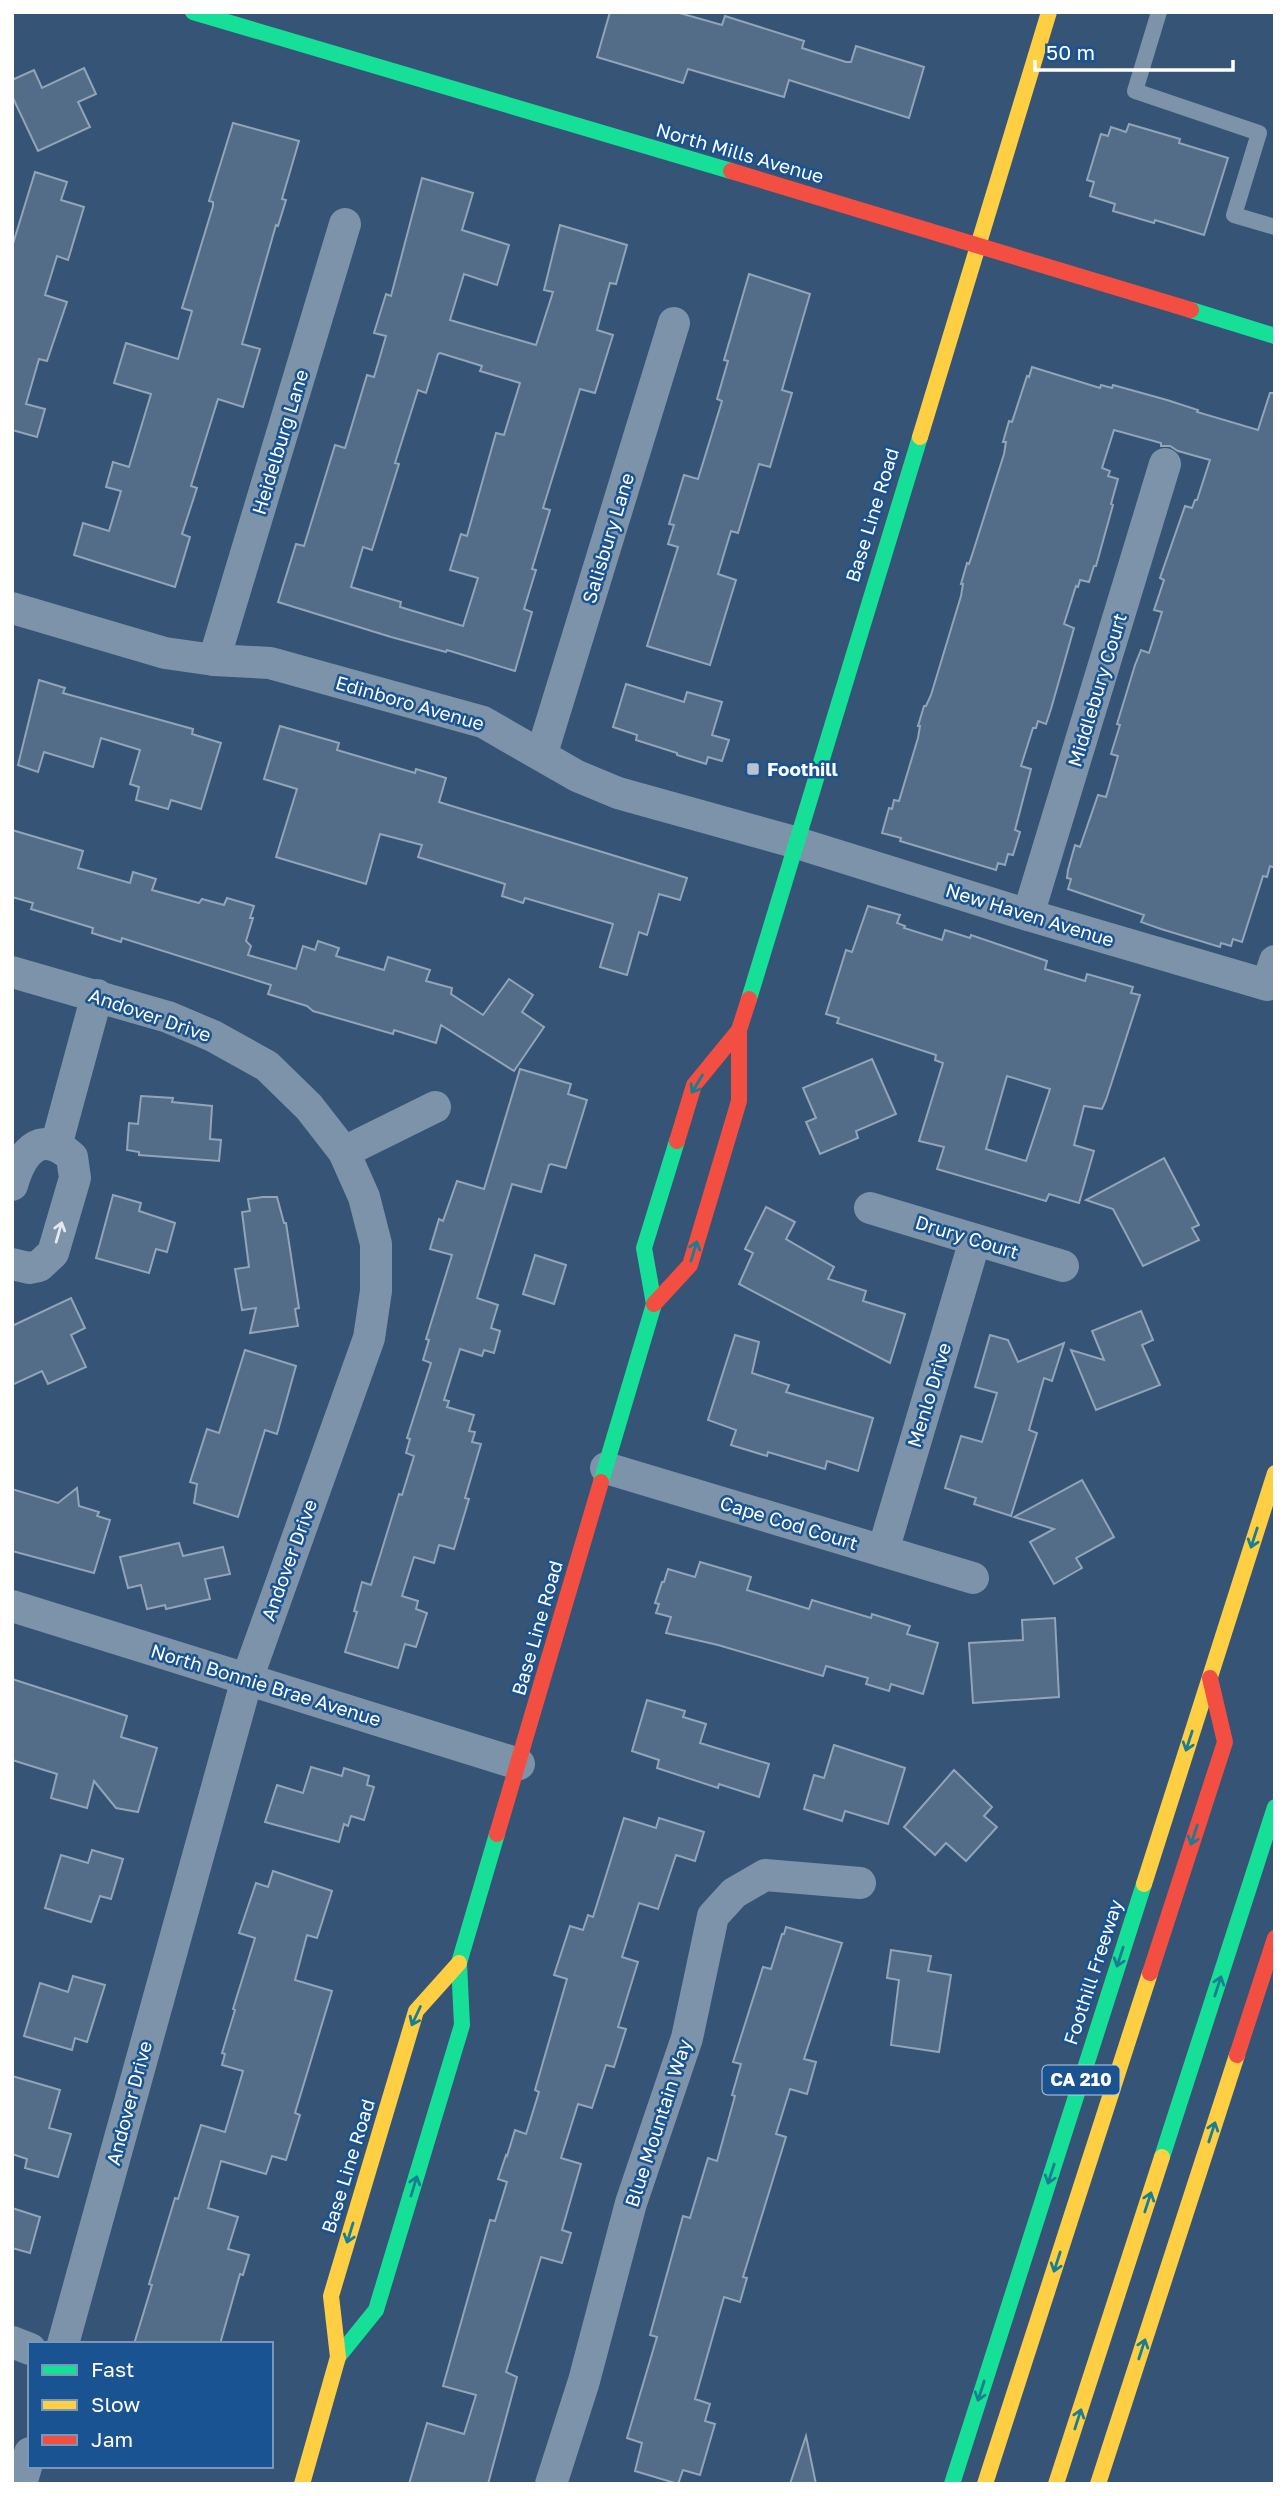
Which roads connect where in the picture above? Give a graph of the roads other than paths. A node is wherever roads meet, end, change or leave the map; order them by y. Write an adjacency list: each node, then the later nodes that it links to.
1 (193, 12): 6 (main road, North Mills Avenue)
2 (1049, 12): 6 (main road, Base Line Road)
3 (1159, 12): 5 (lane)
4 (345, 224): 11 (street, Heidelburg Lane)
5 (1275, 227)
6 (977, 244): 8 (main road, North Mills Avenue); 13 (main road, Base Line Road)
7 (674, 323): 12 (street, Salisbury Lane)
8 (1275, 336)
9 (1166, 464): 14 (street, Middlebury Court)
10 (12, 608): 11 (street, Edinboro Avenue)
11 (214, 660): 12 (street, Edinboro Avenue)
12 (542, 753): 13 (street, Edinboro Avenue)
13 (794, 842): 14 (street, New Haven Avenue); 18 (main road, Base Line Road)
14 (1028, 915): 16 (street, New Haven Avenue)
15 (12, 972): 17 (street, Andover Drive)
16 (1271, 973)
17 (97, 995): 20 (street); 21 (street, Andover Drive)
18 (739, 1030): 27 (main road, Base Line Road, one-way to 18); 27 (main road, Base Line Road, one-way to 27)
19 (435, 1107): 21 (street)
20 (56, 1146): 22 (street); 25 (street, one-way to 20)
21 (344, 1152): 34 (street, Andover Drive)
22 (12, 1185)
23 (870, 1208): 24 (street, Drury Court)
24 (975, 1240): 26 (street, Drury Court); 30 (street, Menlo Drive)
25 (12, 1264)
26 (1063, 1266)
27 (654, 1304): 28 (main road, Base Line Road)
28 (606, 1468): 30 (street, Cape Cod Court); 35 (main road, Base Line Road)
29 (1275, 1473): 33 (main road, Foothill Freeway / CA 210, one-way to 33)
30 (883, 1551): 31 (street, Cape Cod Court)
31 (972, 1578)
32 (12, 1605): 34 (street, North Bonnie Brae Avenue)
33 (1210, 1676): 46 (main road, Foothill Freeway / CA 210, one-way to 46); 47 (main road, one-way to 47)
34 (247, 1679): 35 (street, North Bonnie Brae Avenue); 40 (street, Andover Drive)
35 (519, 1764): 39 (main road, Base Line Road)
36 (1275, 1807): 48 (main road, one-way to 36)
37 (860, 1883): 45 (street, Blue Mountain Way)
38 (1275, 1938): 49 (main road, one-way to 38)
39 (459, 1963): 41 (main road, Base Line Road, one-way to 39); 41 (main road, Base Line Road, one-way to 41)
40 (64, 2342)
41 (338, 2357): 44 (main road, Base Line Road)
42 (28, 2460): 43 (street)
43 (21, 2484)
44 (302, 2484)
45 (551, 2484)
46 (952, 2484)
47 (985, 2484)
48 (1056, 2484)
49 (1098, 2484)

